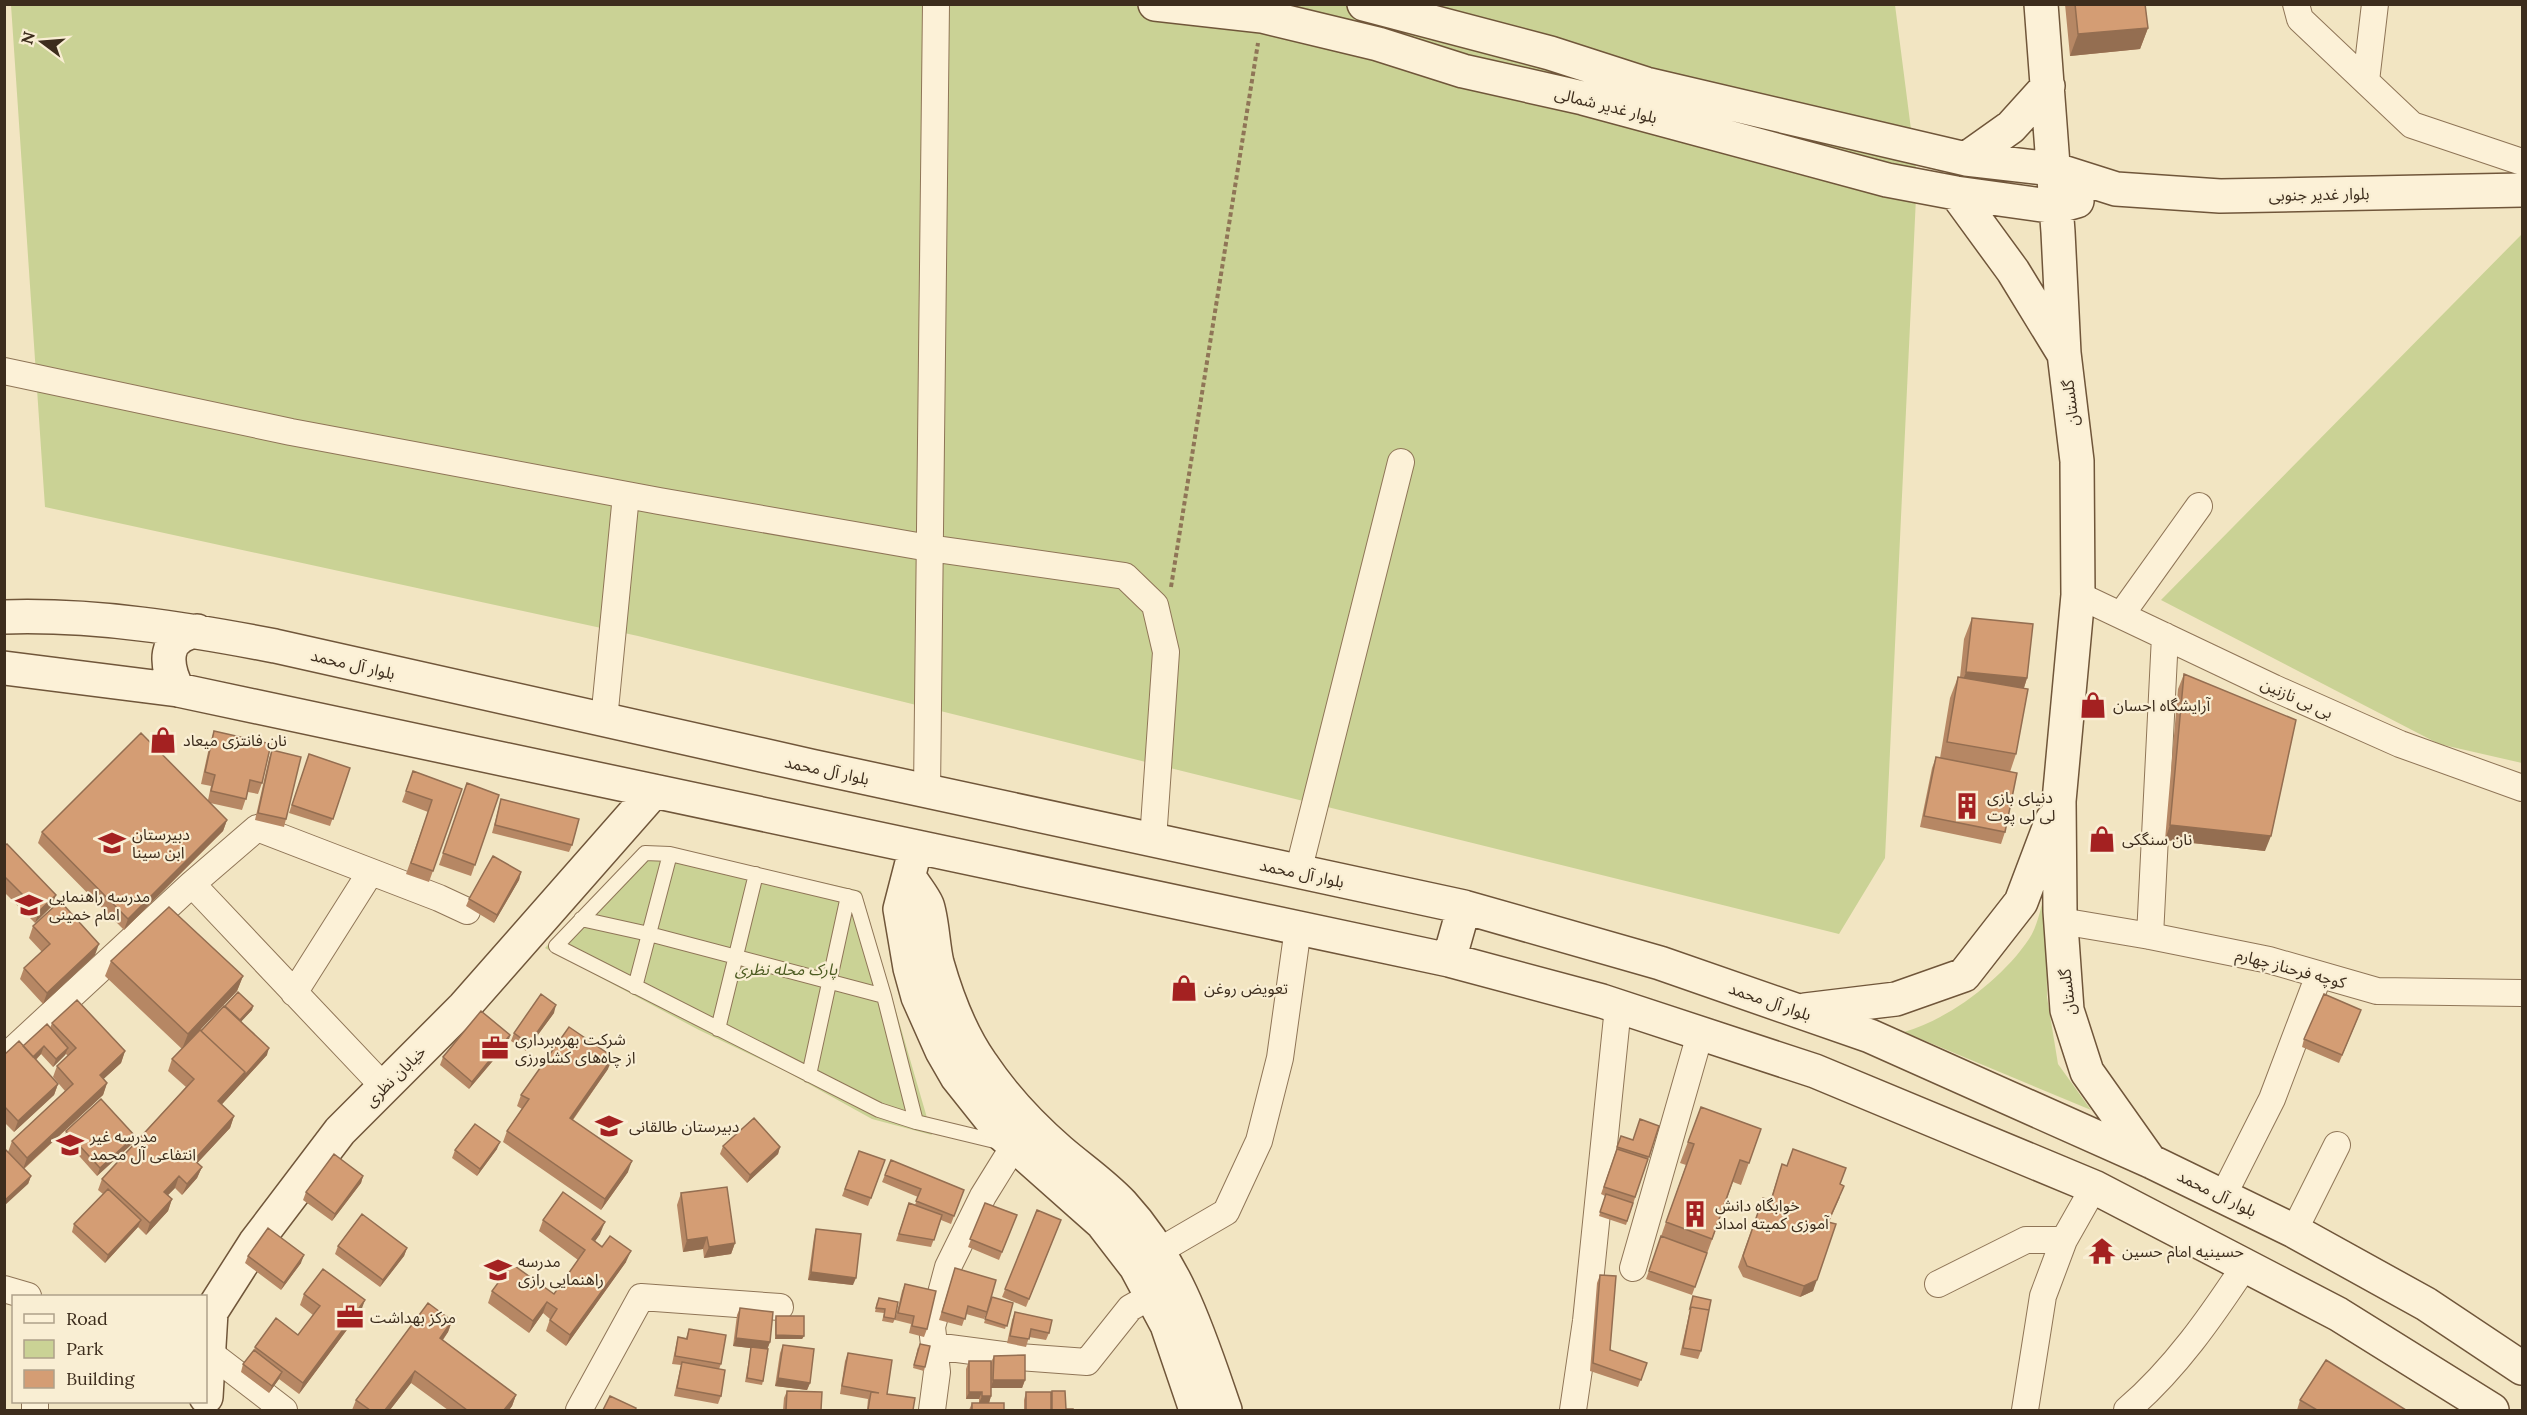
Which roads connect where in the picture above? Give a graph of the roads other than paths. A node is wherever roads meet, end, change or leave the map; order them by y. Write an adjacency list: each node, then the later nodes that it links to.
1 (936, 4): 21 (street)
2 (1155, 4): 14 (main road, بلوار غدیر شمالی)
3 (1364, 4): 9 (main road, بلوار غدیر شمالی)
4 (2041, 4): 8 (main road, گلستان)
5 (2296, 4): 7 (street)
6 (2375, 4): 7 (street)
7 (2366, 81): 10 (street)
8 (2048, 86): 9 (main road); 11 (main road, گلستان)
9 (1966, 159): 11 (main road, بلوار غدیر شمالی)
10 (2523, 162)
11 (2053, 169): 12 (main road, بلوار غدیر جنوبی); 15 (main road, گلستان)
12 (2116, 189): 13 (main road, بلوار غدیر جنوبی); 15 (main road, بلوار غدیر جنوبی)
13 (2523, 190)
14 (1956, 193): 15 (main road, بلوار غدیر شمالی); 16 (main road)
15 (2056, 207): 16 (main road, گلستان)
16 (2064, 353): 22 (main road, گلستان)
17 (4, 371): 19 (street)
18 (1401, 462): 37 (street)
19 (626, 495): 21 (street); 29 (street)
20 (2199, 506): 23 (street)
21 (929, 548): 32 (street); 34 (street)
22 (2078, 595): 23 (street, بی بی نازنین); 33 (main road, گلستان)
23 (2121, 615): 26 (street, بی بی نازنین)
24 (4, 617): 25 (main road, بلوار آل محمد)
25 (197, 631): 28 (main road); 29 (main road, بلوار آل محمد)
26 (2165, 636): 30 (street, بی بی نازنین); 48 (street)
27 (4, 669): 28 (main road)
28 (178, 690): 31 (main road)
29 (604, 720): 32 (main road, بلوار آل محمد)
30 (2523, 788)
31 (654, 791): 36 (main road); 63 (main road, خیابان نظری)
32 (927, 792): 34 (main road, بلوار آل محمد)
33 (2059, 801): 45 (main road, گلستان); 58 (main road, گلستان)
34 (1153, 840): 37 (main road, بلوار آل محمد)
35 (670, 854): 39 (lane); 44 (lane); 47 (lane)
36 (913, 863): 46 (main road); 66 (main road); 72 (main road)
37 (1298, 872): 42 (main road, بلوار آل محمد)
38 (370, 873): 40 (street); 43 (street); 54 (street)
39 (756, 874): 41 (lane); 49 (lane)
40 (192, 884): 54 (street); 61 (street)
41 (848, 896): 52 (lane); 56 (lane)
42 (1464, 908): 50 (main road); 58 (main road, بلوار آل محمد)
43 (467, 911)
44 (581, 918): 47 (lane); 53 (lane)
45 (2061, 921): 48 (street, کوچه فرحناز چهارم); 67 (main road, گلستان)
46 (1298, 928): 50 (main road); 72 (street)
47 (649, 934): 49 (lane); 53 (lane)
48 (2150, 936): 51 (street, کوچه فرحناز چهارم)
49 (736, 957): 52 (lane); 59 (lane)
50 (1449, 960): 57 (main road)
51 (2319, 975): 55 (street, کوچه فرحناز چهارم); 69 (street)
52 (829, 982): 56 (lane); 62 (lane)
53 (635, 987): 59 (lane)
54 (294, 993): 63 (street)
55 (2523, 993)
56 (884, 996): 64 (lane)
57 (1618, 1007): 60 (main road); 90 (street)
58 (1798, 1011): 67 (main road, بلوار آل محمد)
59 (718, 1029): 62 (lane)
60 (1700, 1034): 68 (main road); 74 (street)
61 (4, 1058)
62 (809, 1075): 64 (lane)
63 (384, 1088): 83 (main road, خیابان نظری)
64 (916, 1122): 66 (lane)
65 (2337, 1145): 70 (street)
66 (1014, 1146): 79 (main road); 82 (street)
67 (2150, 1161): 69 (main road, بلوار آل محمد)
68 (2094, 1187): 71 (street); 73 (main road)
69 (2223, 1196): 70 (main road, بلوار آل محمد)
70 (2294, 1231): 75 (main road, بلوار آل محمد)
71 (2064, 1240): 76 (street); 91 (street)
72 (1159, 1251): 89 (main road)
73 (2246, 1264): 81 (main road); 92 (street)
74 (1633, 1268)
75 (2374, 1275): 81 (main road); 84 (main road, بلوار آل محمد)
76 (1938, 1284)
77 (4, 1289): 78 (street)
78 (25, 1295)
79 (1153, 1295): 82 (street); 88 (main road)
80 (780, 1307): 86 (street)
81 (2338, 1314): 93 (main road)
82 (934, 1346): 87 (street)
83 (207, 1351): 85 (street)
84 (2523, 1368)
85 (284, 1410)
86 (579, 1410)
87 (932, 1410)
88 (1196, 1410)
89 (1226, 1410)
90 (1573, 1410)
91 (2025, 1410)
92 (2127, 1410)
93 (2492, 1410)

